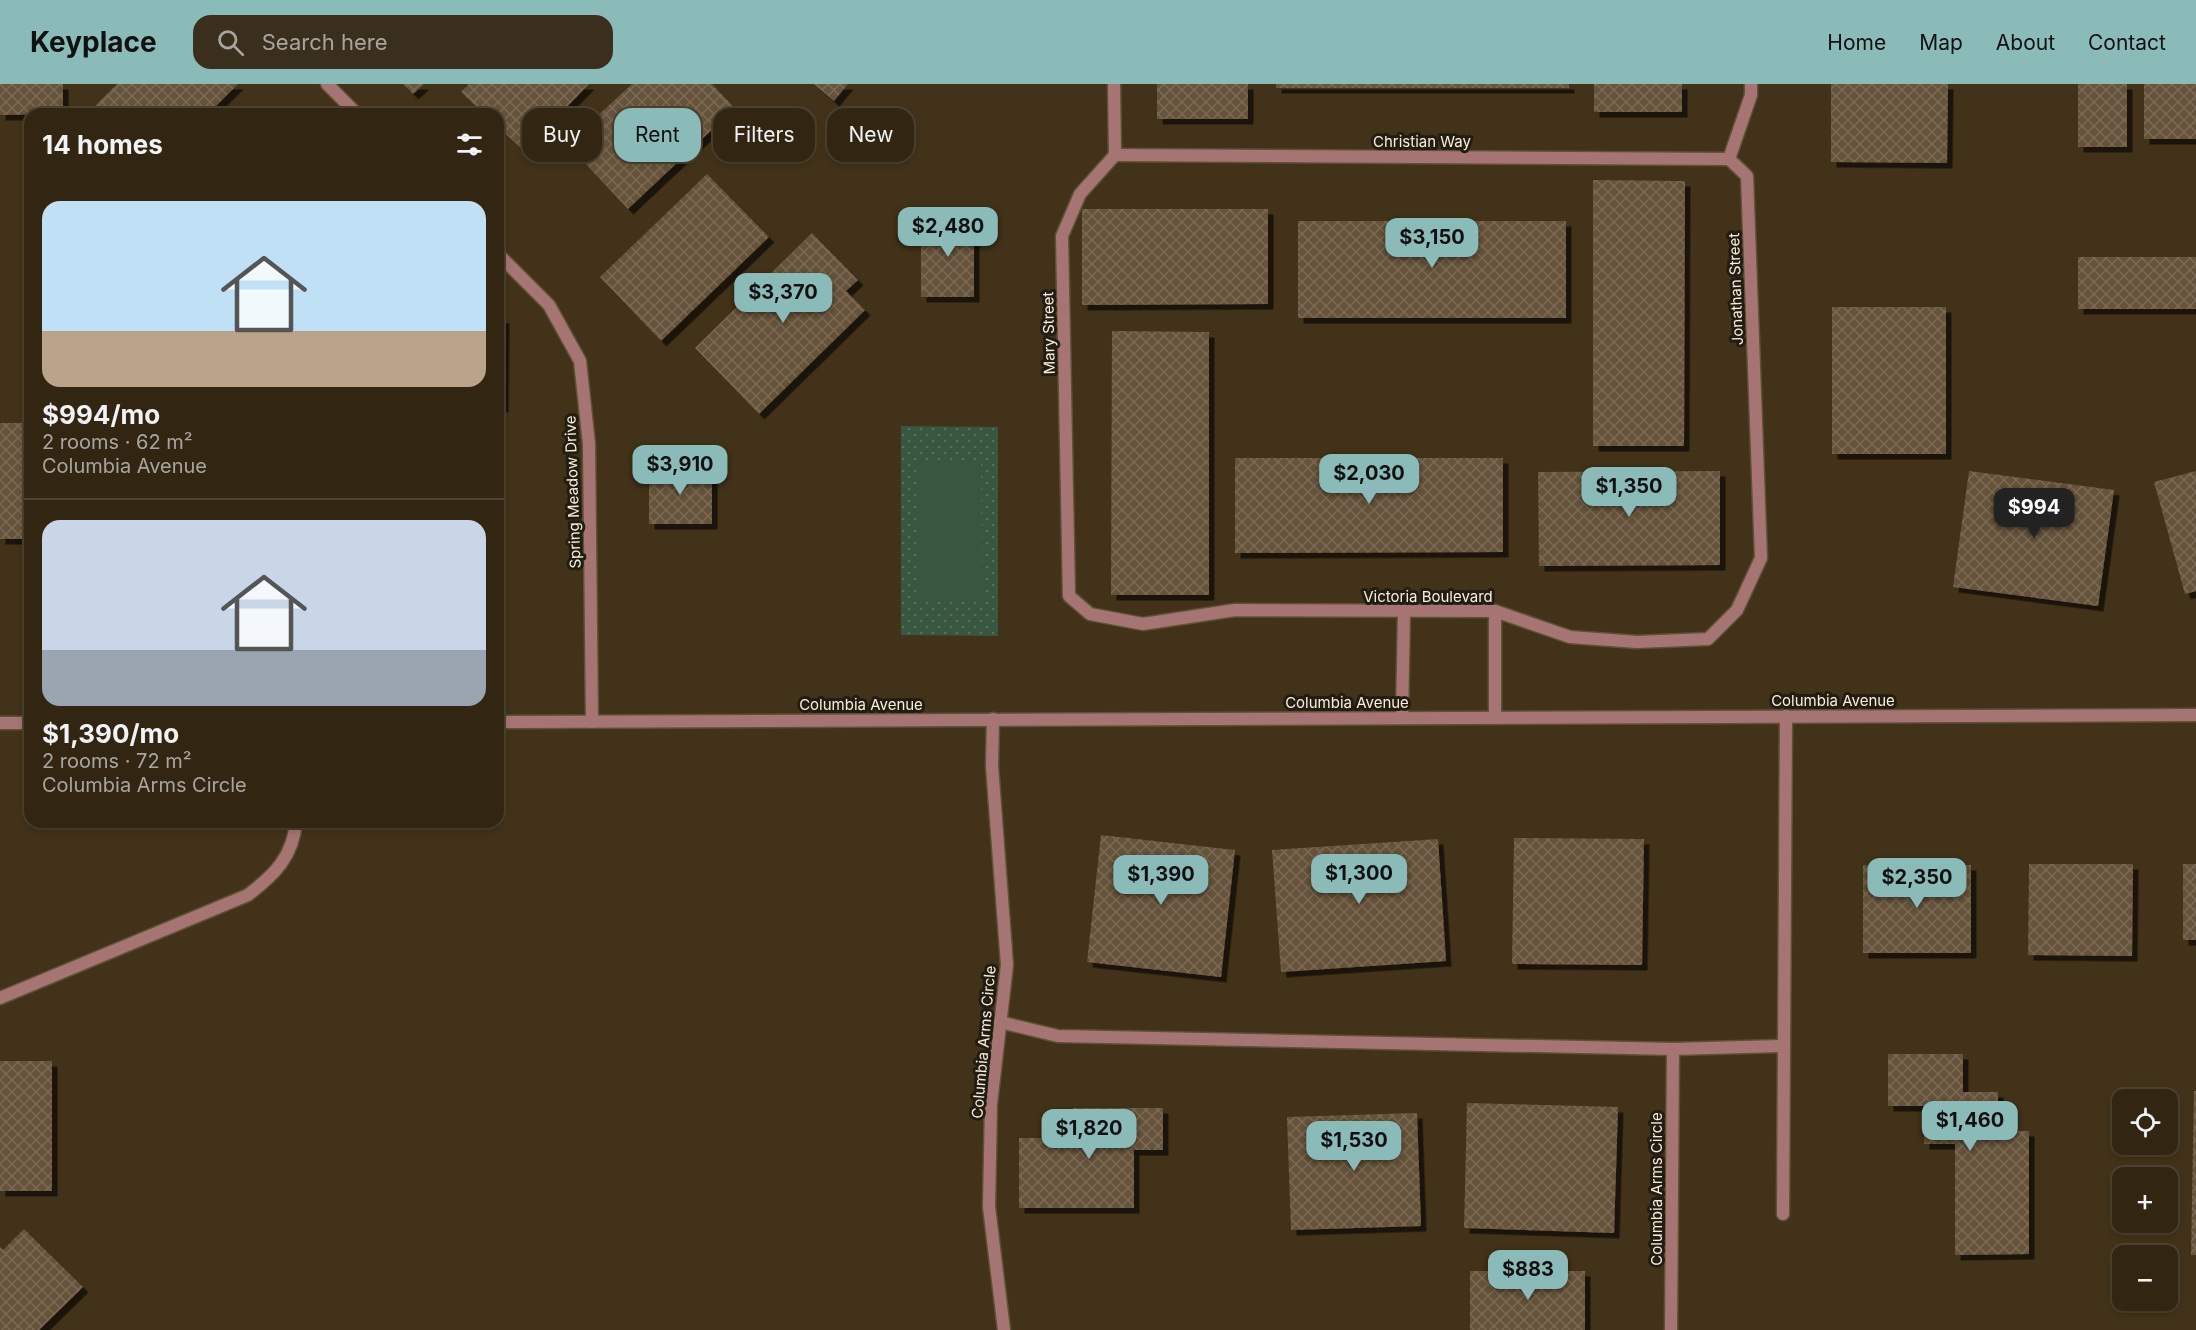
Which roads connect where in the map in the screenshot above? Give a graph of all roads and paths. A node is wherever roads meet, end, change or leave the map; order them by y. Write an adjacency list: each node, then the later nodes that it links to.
1 (327, 84): 4 (street)
2 (1114, 84): 5 (street)
3 (1751, 84): 6 (street)
4 (351, 108)
5 (1115, 155): 6 (street, Christian Way); 9 (street, Mary Street)
6 (1730, 159): 8 (street, Jonathan Street)
7 (504, 260): 18 (street, Spring Meadow Drive)
8 (1759, 503): 10 (street, Victoria Boulevard)
9 (1071, 597): 11 (street, Victoria Boulevard)
10 (1496, 611): 11 (street, Victoria Boulevard); 15 (street)
11 (1404, 612): 14 (street)
12 (2196, 715): 13 (street, Columbia Avenue)
13 (1786, 716): 15 (street, Columbia Avenue); 24 (street)
14 (1402, 718): 15 (street, Columbia Avenue); 16 (street, Columbia Avenue)
15 (1495, 718)
16 (993, 719): 18 (street, Columbia Avenue); 23 (street, Columbia Arms Circle)
17 (504, 722): 18 (street, Columbia Avenue)
18 (592, 722)
19 (0, 723): 20 (street)
20 (24, 723)
21 (294, 828): 22 (street)
22 (0, 998)
23 (1000, 1022): 25 (street); 27 (street, Columbia Arms Circle)
24 (1782, 1046): 25 (street); 26 (street)
25 (1673, 1049): 28 (street, Columbia Arms Circle)
26 (1783, 1214)
27 (1004, 1330)
28 (1671, 1330)

